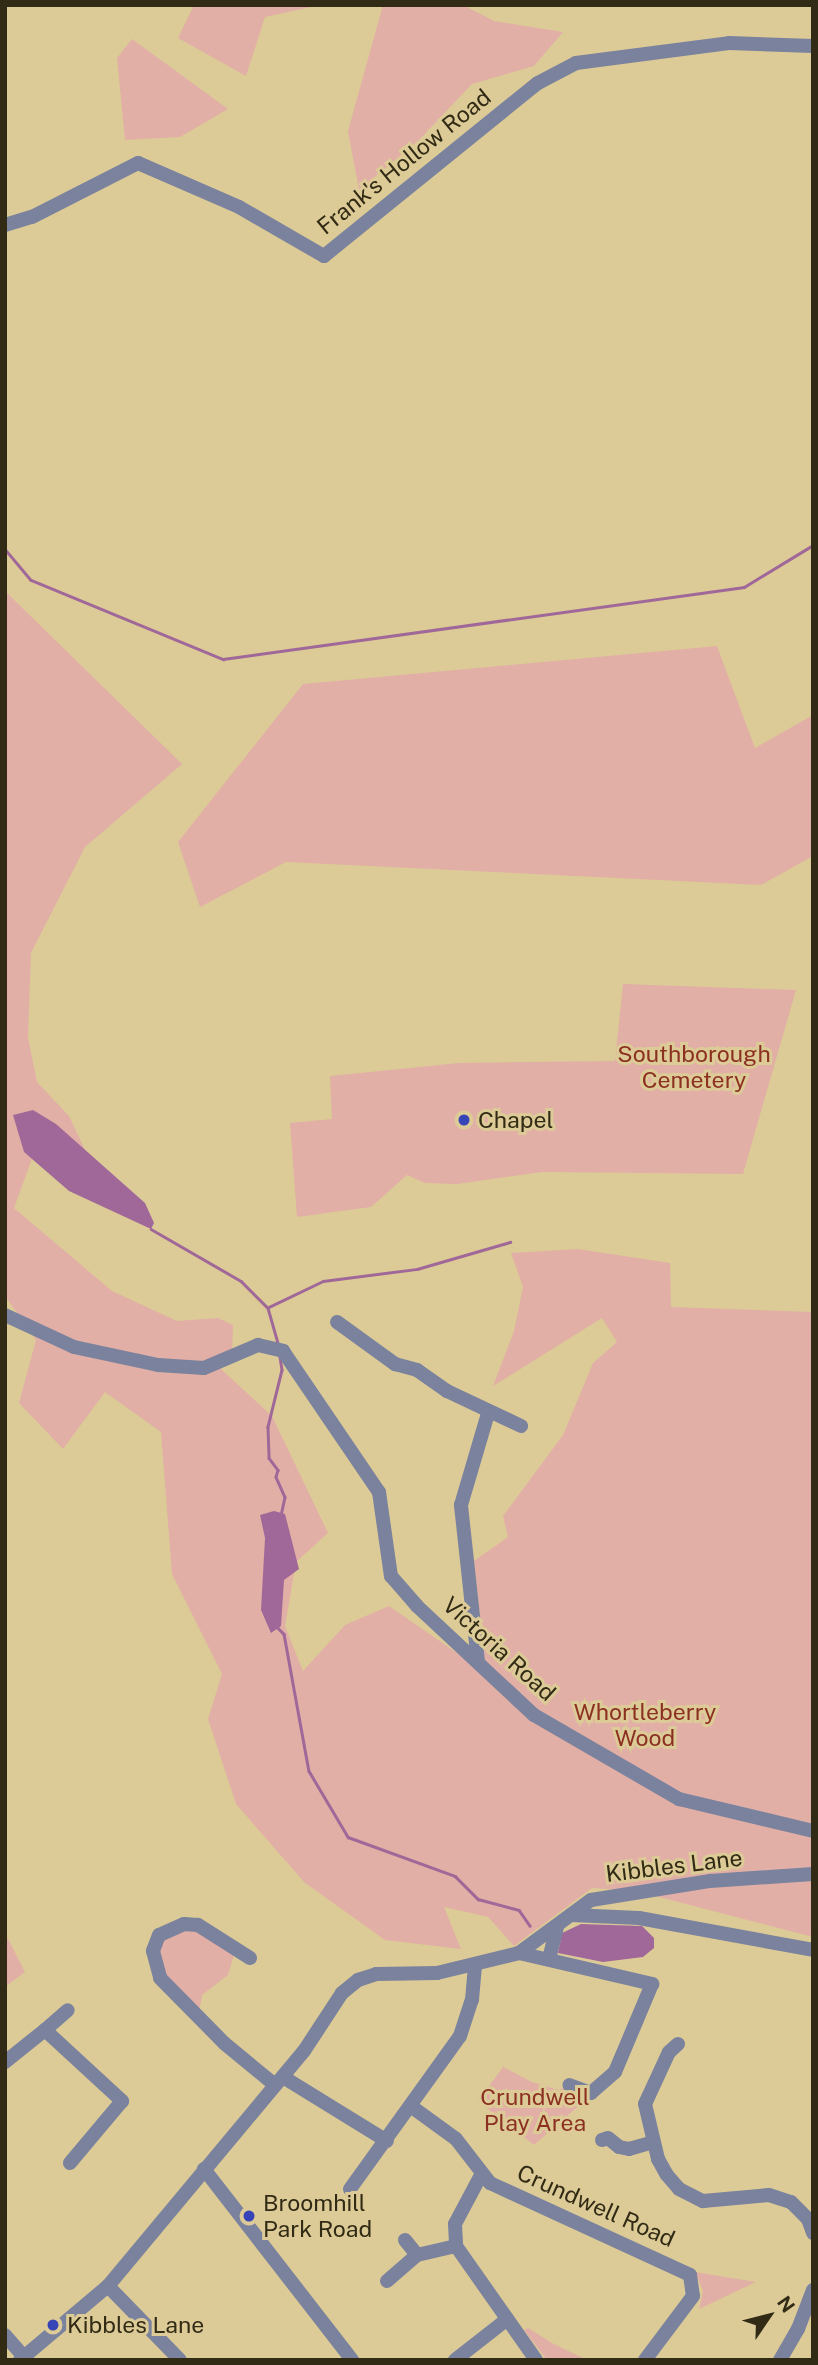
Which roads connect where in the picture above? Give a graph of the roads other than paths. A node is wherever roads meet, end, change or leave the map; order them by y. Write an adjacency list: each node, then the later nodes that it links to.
1 (813, 46): 2 (street, Frank's Hollow Road)
2 (5, 225)
3 (5, 1315): 7 (street, Victoria Road)
4 (337, 1321): 5 (street)
5 (488, 1413): 6 (street); 7 (street)
6 (521, 1426)
7 (478, 1662): 8 (street, Victoria Road)
8 (813, 1831)
9 (813, 1874): 10 (street, Kibbles Lane)
10 (572, 1916): 11 (street, Kibbles Lane); 12 (street)
11 (557, 1927): 13 (street, Kibbles Lane); 15 (street)
12 (813, 1950)
13 (519, 1953): 15 (street); 16 (street, Kibbles Lane)
14 (250, 1958): 21 (street)
15 (550, 1959): 22 (street)
16 (475, 1965): 21 (street, Kibbles Lane); 23 (street)
17 (68, 2010): 18 (street)
18 (45, 2030): 20 (street); 27 (street)
19 (678, 2044): 26 (street)
20 (5, 2062)
21 (279, 2081): 25 (street); 28 (street, Kibbles Lane)
22 (569, 2085)
23 (412, 2107): 25 (street); 29 (street, Crundwell Road)
24 (602, 2140): 26 (street)
25 (387, 2141): 30 (street)
26 (653, 2142): 31 (street)
27 (70, 2163)
28 (204, 2169): 36 (street, Kibbles Lane); 42 (street)
29 (481, 2175): 33 (street); 45 (street, Crundwell Road)
30 (350, 2189)
31 (811, 2223)
32 (405, 2240): 34 (street)
33 (456, 2246): 34 (street); 38 (street)
34 (417, 2255): 35 (street)
35 (387, 2281)
36 (108, 2286): 40 (street, Kibbles Lane); 41 (street)
37 (813, 2290): 46 (street)
38 (506, 2320): 43 (street); 44 (street)
39 (5, 2335): 40 (street)
40 (22, 2358)
41 (180, 2360)
42 (352, 2360)
43 (455, 2360)
44 (536, 2360)
45 (645, 2360)
46 (780, 2360)

